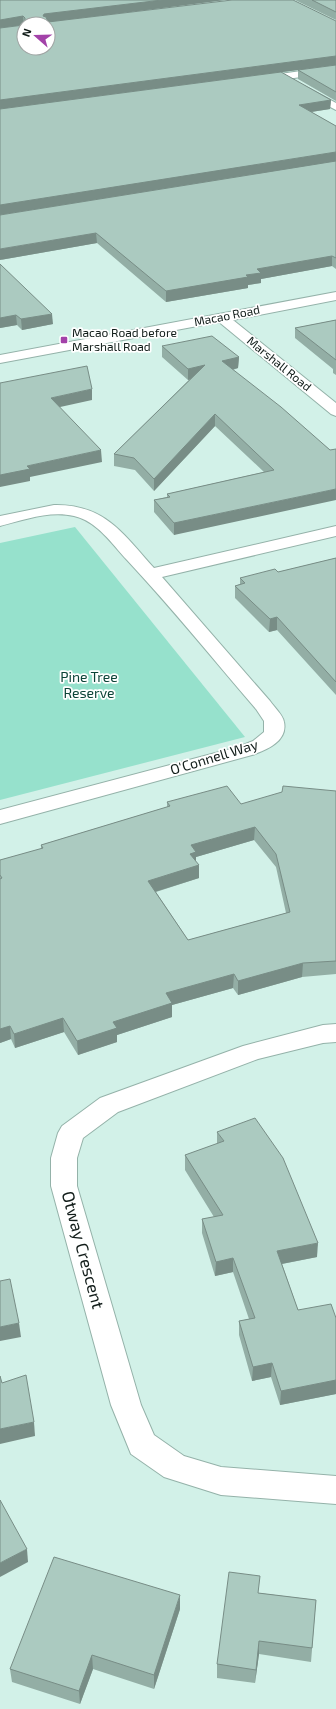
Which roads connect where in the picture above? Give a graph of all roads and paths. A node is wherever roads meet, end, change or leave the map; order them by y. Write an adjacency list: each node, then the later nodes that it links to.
1 (336, 69): 2 (street)
2 (284, 77): 3 (street); 4 (street)
3 (252, 81)
4 (336, 107)
5 (336, 296): 6 (street, Macao Road)
6 (221, 317): 7 (street, Macao Road); 8 (street, Marshall Road)
7 (0, 359)
8 (336, 411)
9 (0, 521): 11 (street, O'Connell Way)
10 (336, 531): 11 (street)
11 (151, 574): 12 (street, O'Connell Way)
12 (0, 817)
13 (336, 1033): 14 (street, Otway Crescent)
14 (336, 1490)

